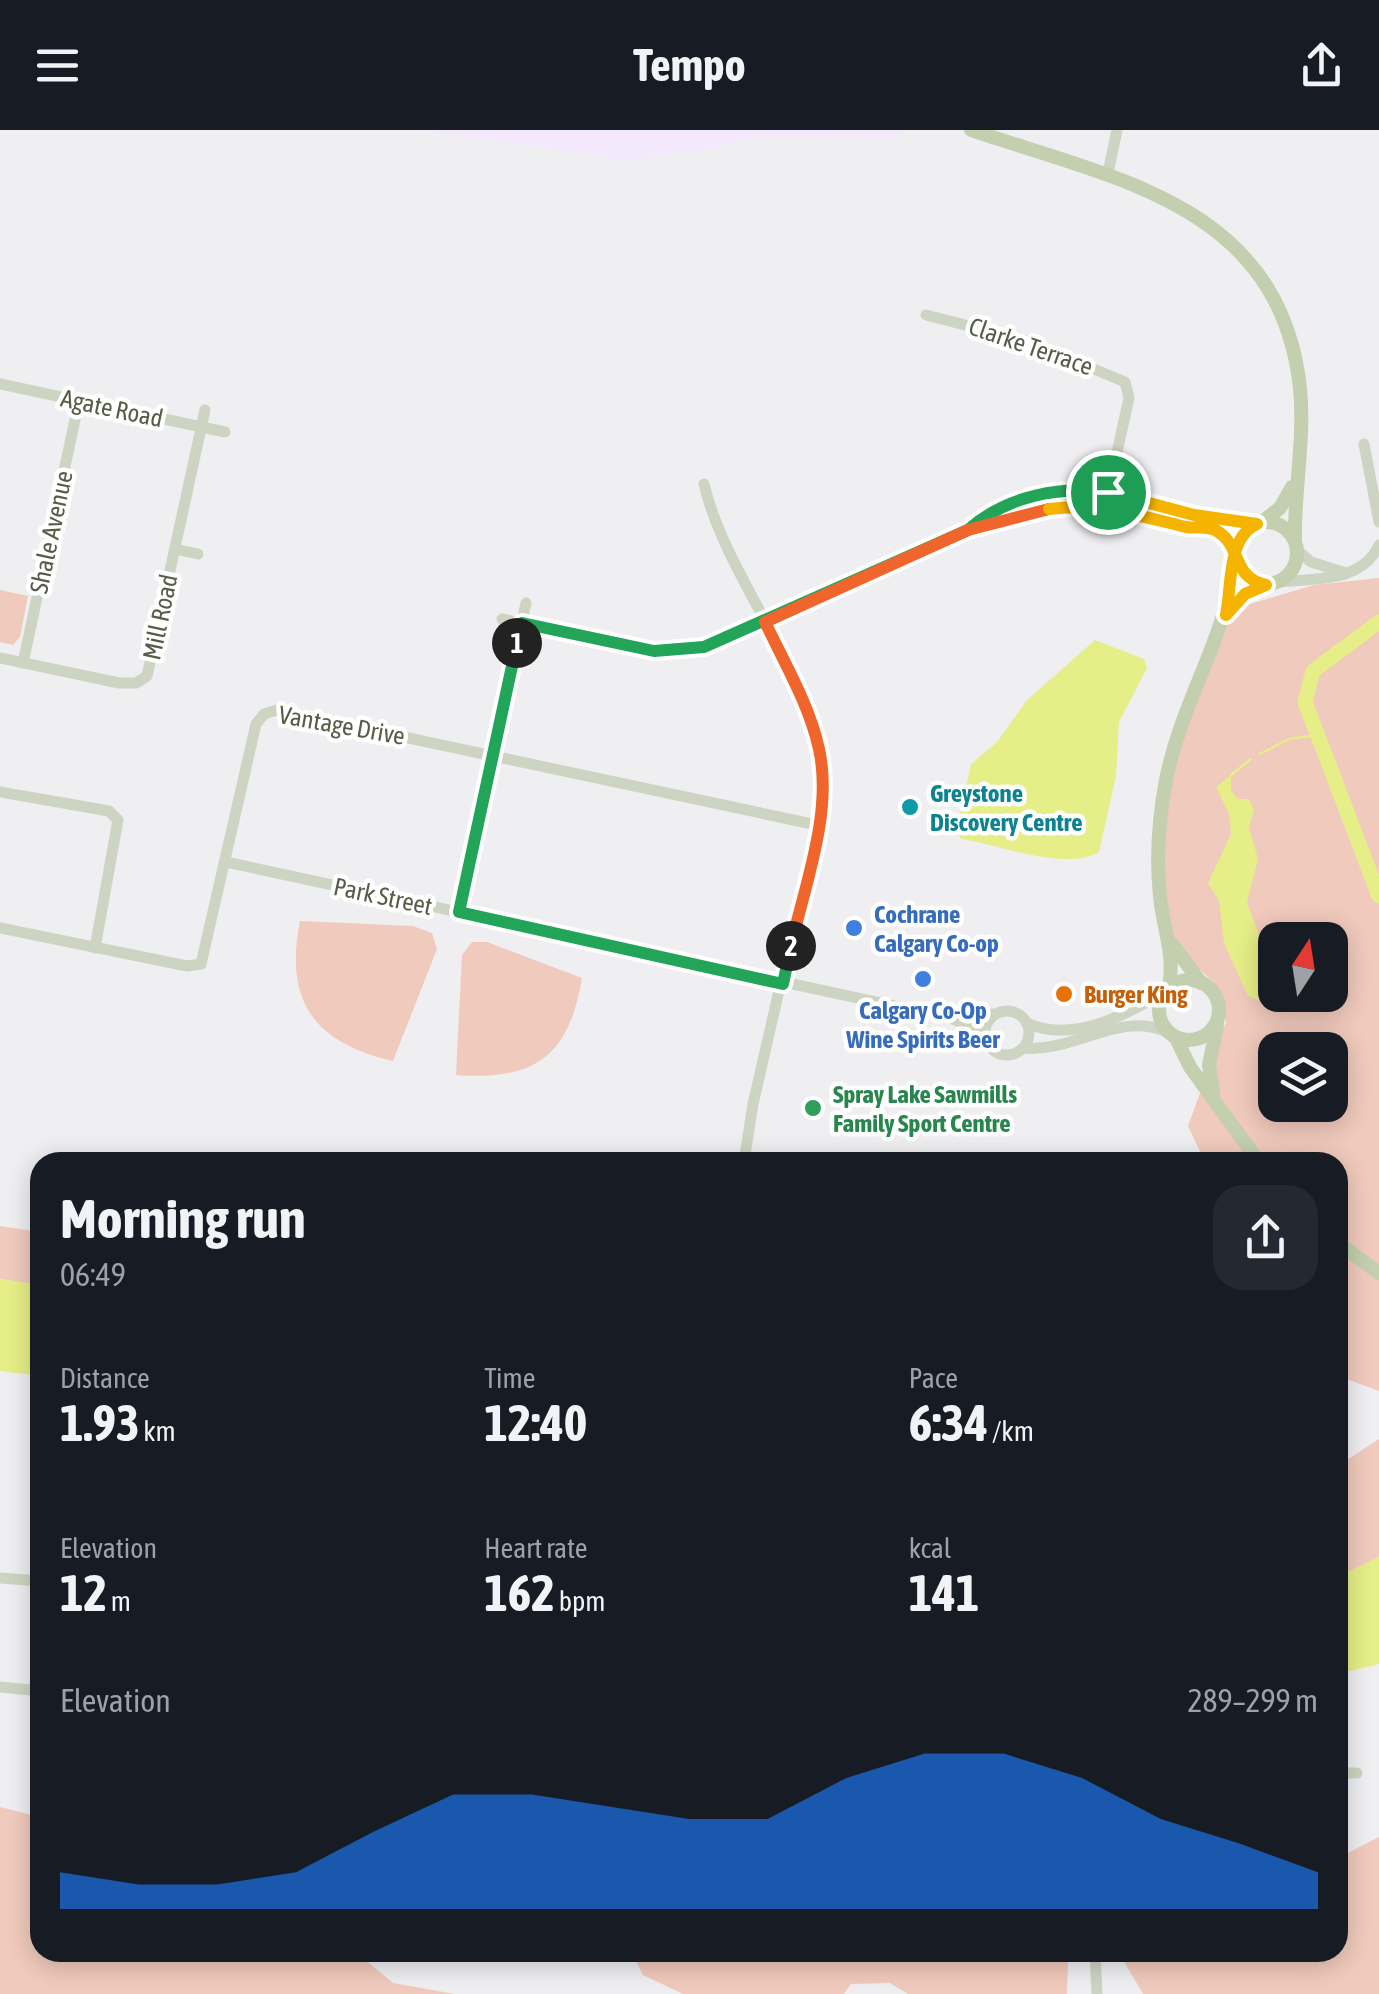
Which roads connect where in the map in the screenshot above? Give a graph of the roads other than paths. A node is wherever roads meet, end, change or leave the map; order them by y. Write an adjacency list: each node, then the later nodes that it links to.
1 (971, 130): 3 (main road)
2 (1116, 130): 3 (street)
3 (1108, 173): 11 (main road)
4 (926, 314): 13 (street, Clarke Terrace)
5 (0, 384): 6 (street, Agate Road)
6 (80, 401): 8 (street, Agate Road); 31 (street, Shale Avenue)
7 (205, 410): 8 (street, Mill Road)
8 (201, 427): 9 (street, Agate Road); 20 (street, Mill Road)
9 (225, 432)
10 (1364, 444): 15 (street)
11 (1294, 481): 16 (main road); 18 (main road)
12 (704, 484): 28 (street)
13 (1108, 492): 14 (street, Clarke Terrace); 16 (street); 17 (street)
14 (1105, 507): 17 (street); 22 (street)
15 (1379, 522)
16 (1260, 523): 18 (main road); 22 (main road)
17 (968, 530): 28 (street)
18 (1296, 545): 23 (street); 24 (main road)
19 (1379, 545): 23 (street)
20 (175, 550): 21 (street); 31 (street, Mill Road)
21 (198, 554)
22 (1235, 557): 24 (main road); 26 (main road)
23 (1347, 573): 24 (street)
24 (1272, 584): 26 (main road)
25 (526, 603): 29 (street)
26 (1226, 615): 38 (main road)
27 (502, 619): 29 (street)
28 (765, 622): 29 (street); 34 (street)
29 (522, 623): 32 (street)
30 (0, 658): 31 (street, Mill Road)
31 (24, 663)
32 (493, 756): 34 (street, Vantage Drive); 35 (street, Vantage Drive); 36 (street)
33 (0, 792): 39 (street)
34 (818, 825): 41 (street)
35 (226, 862): 36 (street, Park Street); 39 (street, Vantage Drive)
36 (459, 912): 41 (street, Park Street)
37 (0, 928): 39 (street, Vantage Drive)
38 (1171, 942): 40 (main road); 42 (main road)
39 (94, 948)
40 (1202, 983): 42 (main road); 45 (main road)
41 (783, 984): 44 (street, Park Street); 51 (street)
42 (1167, 989): 46 (street); 47 (main road)
43 (994, 1014): 44 (street, Park Street); 46 (street); 48 (street)
44 (950, 1018): 48 (street, Park Street)
45 (1218, 1020): 47 (main road); 50 (main road)
46 (1028, 1023): 49 (street)
47 (1172, 1035): 49 (street); 50 (main road)
48 (986, 1040): 49 (street)
49 (1024, 1048)
50 (1217, 1103): 52 (main road)
51 (746, 1152)
52 (1252, 1152)
53 (1348, 1251): 54 (main road)
54 (1379, 1273)
55 (0, 1578): 56 (street)
56 (30, 1580)
57 (0, 1688): 58 (street)
58 (30, 1690)
59 (1348, 1773): 60 (street)
60 (1356, 1773)
61 (1095, 1962): 62 (street)
62 (1097, 1994)

